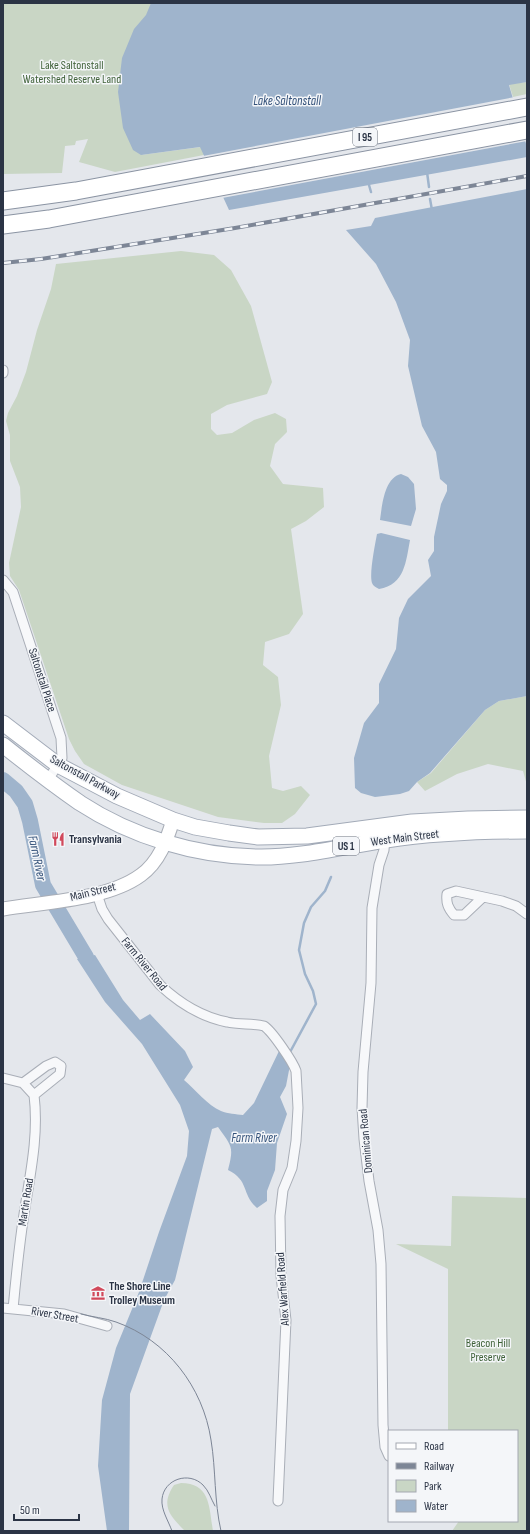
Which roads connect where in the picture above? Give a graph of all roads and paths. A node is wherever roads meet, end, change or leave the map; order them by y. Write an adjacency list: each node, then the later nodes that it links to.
1 (526, 107): 3 (highway, I 95)
2 (527, 130): 4 (highway, I 95)
3 (3, 201)
4 (3, 225)
5 (3, 580): 8 (street, Saltonstall Place)
6 (3, 723): 8 (main road, Saltonstall Parkway / US 1)
7 (3, 745): 9 (main road, Saltonstall Parkway / US 1)
8 (58, 765): 9 (street, Saltonstall Place); 10 (main road, Saltonstall Parkway / US 1)
9 (48, 780): 11 (main road, Saltonstall Parkway / US 1)
10 (93, 784): 11 (main road); 13 (main road, Saltonstall Parkway / US 1)
11 (81, 804): 16 (main road, Saltonstall Parkway / US 1)
12 (527, 818): 15 (main road, West Main Street / US 1)
13 (173, 820): 15 (main road, West Main Street / US 1); 16 (main road, Main Street)
14 (527, 831): 15 (main road, West Main Street / US 1)
15 (385, 833): 16 (main road, West Main Street / US 1); 28 (street, Dominican Road)
16 (166, 842): 17 (main road, Main Street)
17 (97, 894): 19 (main road, Main Street); 22 (street, Farm River Road)
18 (483, 897): 20 (street)
19 (3, 909)
20 (527, 914)
21 (3, 1078): 23 (street)
22 (297, 1078): 29 (street, Alex Warfield Road)
23 (23, 1083): 24 (street); 24 (street)
24 (34, 1096): 26 (street, Martin Road)
25 (3, 1308): 26 (street, River Street)
26 (13, 1309): 27 (street, River Street)
27 (107, 1326)
28 (388, 1454)
29 (278, 1501)

